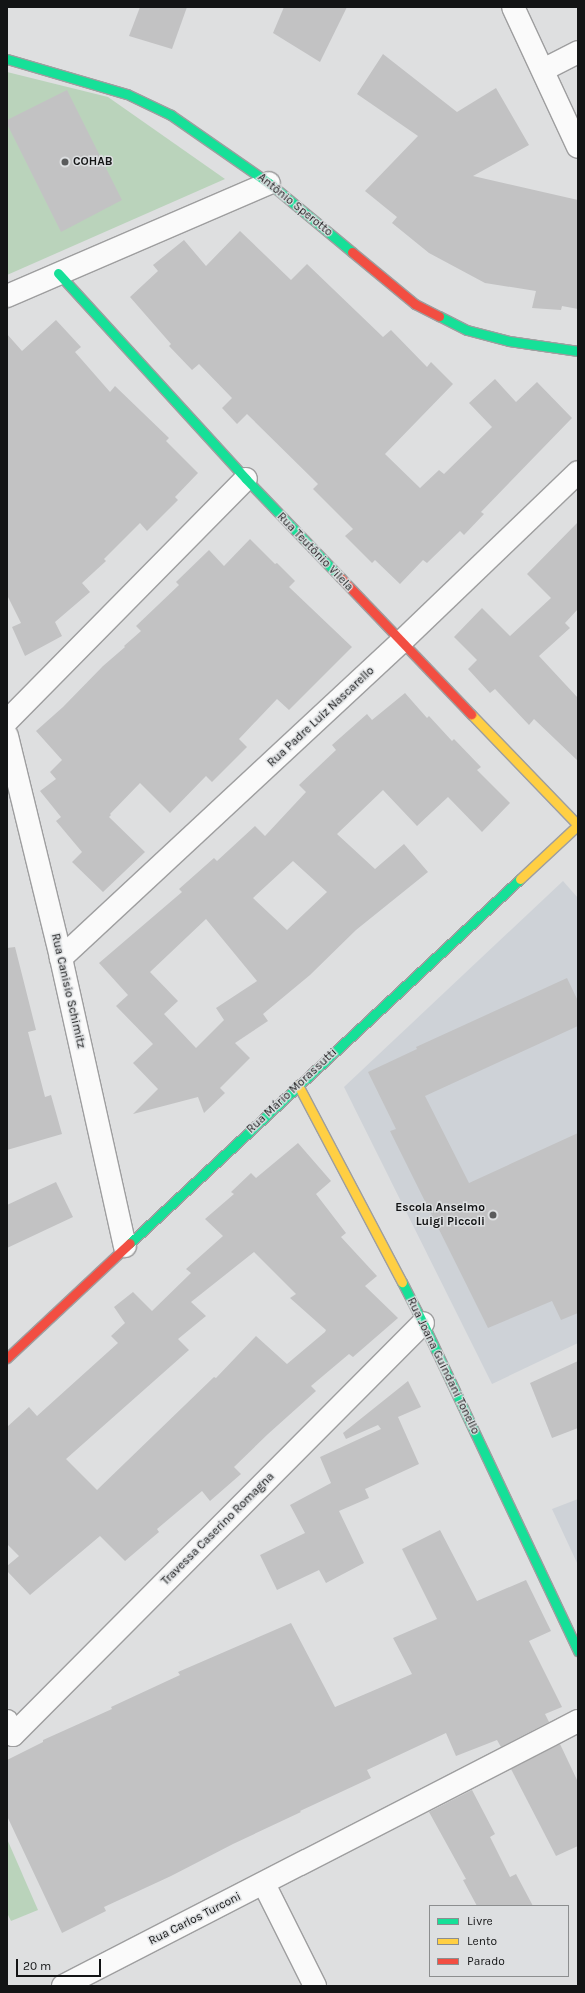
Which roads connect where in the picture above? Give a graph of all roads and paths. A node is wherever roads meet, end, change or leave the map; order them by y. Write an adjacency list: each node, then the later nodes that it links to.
1 (513, 7): 4 (street)
2 (578, 52): 4 (street)
3 (7, 59): 6 (street, Antônio Sperotto)
4 (543, 70): 5 (street)
5 (578, 147)
6 (269, 183): 7 (street); 9 (street, Antônio Sperotto)
7 (58, 273): 8 (street); 11 (street, Rua Teutônio Vilela)
8 (7, 296)
9 (578, 351)
10 (578, 472): 12 (street, Rua Padre Luiz Nascarello)
11 (246, 479): 12 (street, Rua Teutônio Vilela); 13 (street)
12 (401, 642): 15 (street, Rua Teutônio Vilela); 16 (street, Rua Padre Luiz Nascarello)
13 (7, 721)
14 (7, 736): 16 (street, Rua Canisio Schimitz)
15 (578, 825): 17 (street, Rua Mário Morassutti)
16 (62, 958): 18 (street, Rua Canisio Schimitz)
17 (298, 1085): 18 (street, Rua Mário Morassutti); 19 (street, Rua Joana Guindani Tonello)
18 (124, 1246): 20 (street, Rua Mário Morassutti)
19 (423, 1323): 21 (street, Rua Joana Guindani Tonello); 23 (street, Travessa Caserino Romagna)
20 (7, 1358)
21 (578, 1651)
22 (578, 1721): 24 (street, Rua Carlos Turconi)
23 (10, 1728)
24 (264, 1884): 25 (street, Rua Carlos Turconi); 26 (street)
25 (62, 1986)
26 (315, 1986)

